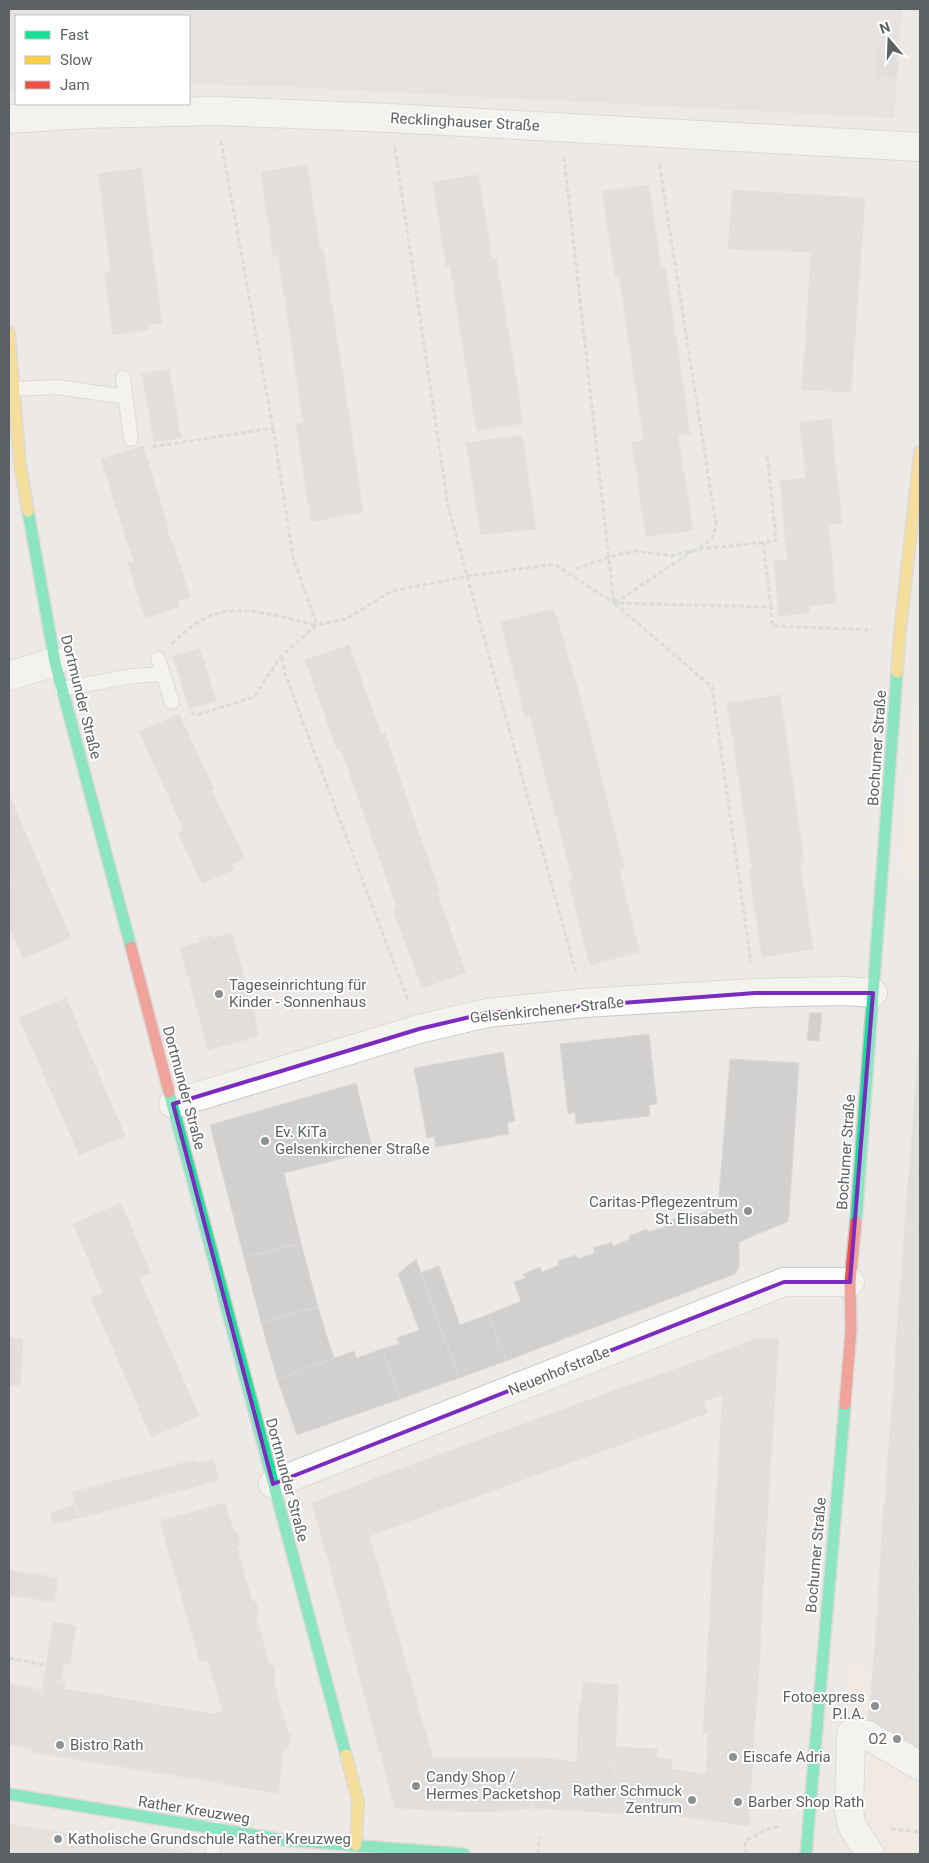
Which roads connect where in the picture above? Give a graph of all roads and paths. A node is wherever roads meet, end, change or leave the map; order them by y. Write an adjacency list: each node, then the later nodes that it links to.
1 (216, 111): 2 (street, Recklinghauser Straße); 3 (street, Recklinghauser Straße); 11 (path)
2 (390, 118): 4 (street, Recklinghauser Straße); 20 (path)
3 (9, 119)
4 (560, 126): 5 (street, Recklinghauser Straße); 18 (path)
5 (654, 131): 6 (street, Recklinghauser Straße); 17 (path)
6 (920, 147)
7 (9, 333): 9 (street, Dortmunder Straße)
8 (123, 378): 10 (lane)
9 (14, 389): 10 (lane); 28 (street, Dortmunder Straße)
10 (126, 397): 12 (lane)
11 (273, 428): 12 (path); 24 (path)
12 (131, 439)
13 (920, 452): 15 (street, Bochumer Straße)
14 (767, 453): 16 (path)
15 (918, 492): 21 (street, Bochumer Straße)
16 (763, 542): 17 (path); 23 (path)
17 (696, 550): 18 (path); 22 (path)
18 (609, 556): 19 (path); 22 (path)
19 (576, 569)
20 (469, 576): 22 (path); 24 (path); 35 (path)
21 (913, 576): 25 (street, Bochumer Straße)
22 (614, 603): 23 (path); 33 (path)
23 (771, 607): 25 (path)
24 (317, 625): 26 (path); 27 (path)
25 (900, 631): 34 (street, Bochumer Straße)
26 (281, 656): 32 (path); 36 (path)
27 (158, 658): 29 (lane)
28 (55, 662): 30 (street); 31 (street, Dortmunder Straße)
29 (163, 674): 31 (lane); 32 (lane)
30 (9, 676)
31 (62, 689): 37 (street, Dortmunder Straße)
32 (172, 702)
33 (755, 993): 34 (street, Gelsenkirchener Straße); 35 (street, Gelsenkirchener Straße)
34 (873, 993): 38 (street, Bochumer Straße)
35 (584, 1003): 36 (street, Gelsenkirchener Straße)
36 (419, 1029): 37 (street, Gelsenkirchener Straße)
37 (173, 1104): 39 (street, Dortmunder Straße)
38 (850, 1282): 39 (street, Neuenhofstraße); 50 (street, Bochumer Straße)
39 (273, 1484): 46 (street, Dortmunder Straße)
40 (9, 1658): 41 (path)
41 (45, 1664)
42 (920, 1766): 51 (street)
43 (9, 1794): 44 (street, Rather Kreuzweg)
44 (215, 1828): 46 (street, Rather Kreuzweg); 47 (lane)
45 (538, 1837): 49 (path)
46 (361, 1848): 48 (street, Rather Kreuzweg)
47 (213, 1854)
48 (464, 1854)
49 (538, 1854)
50 (806, 1854)
51 (870, 1854)

